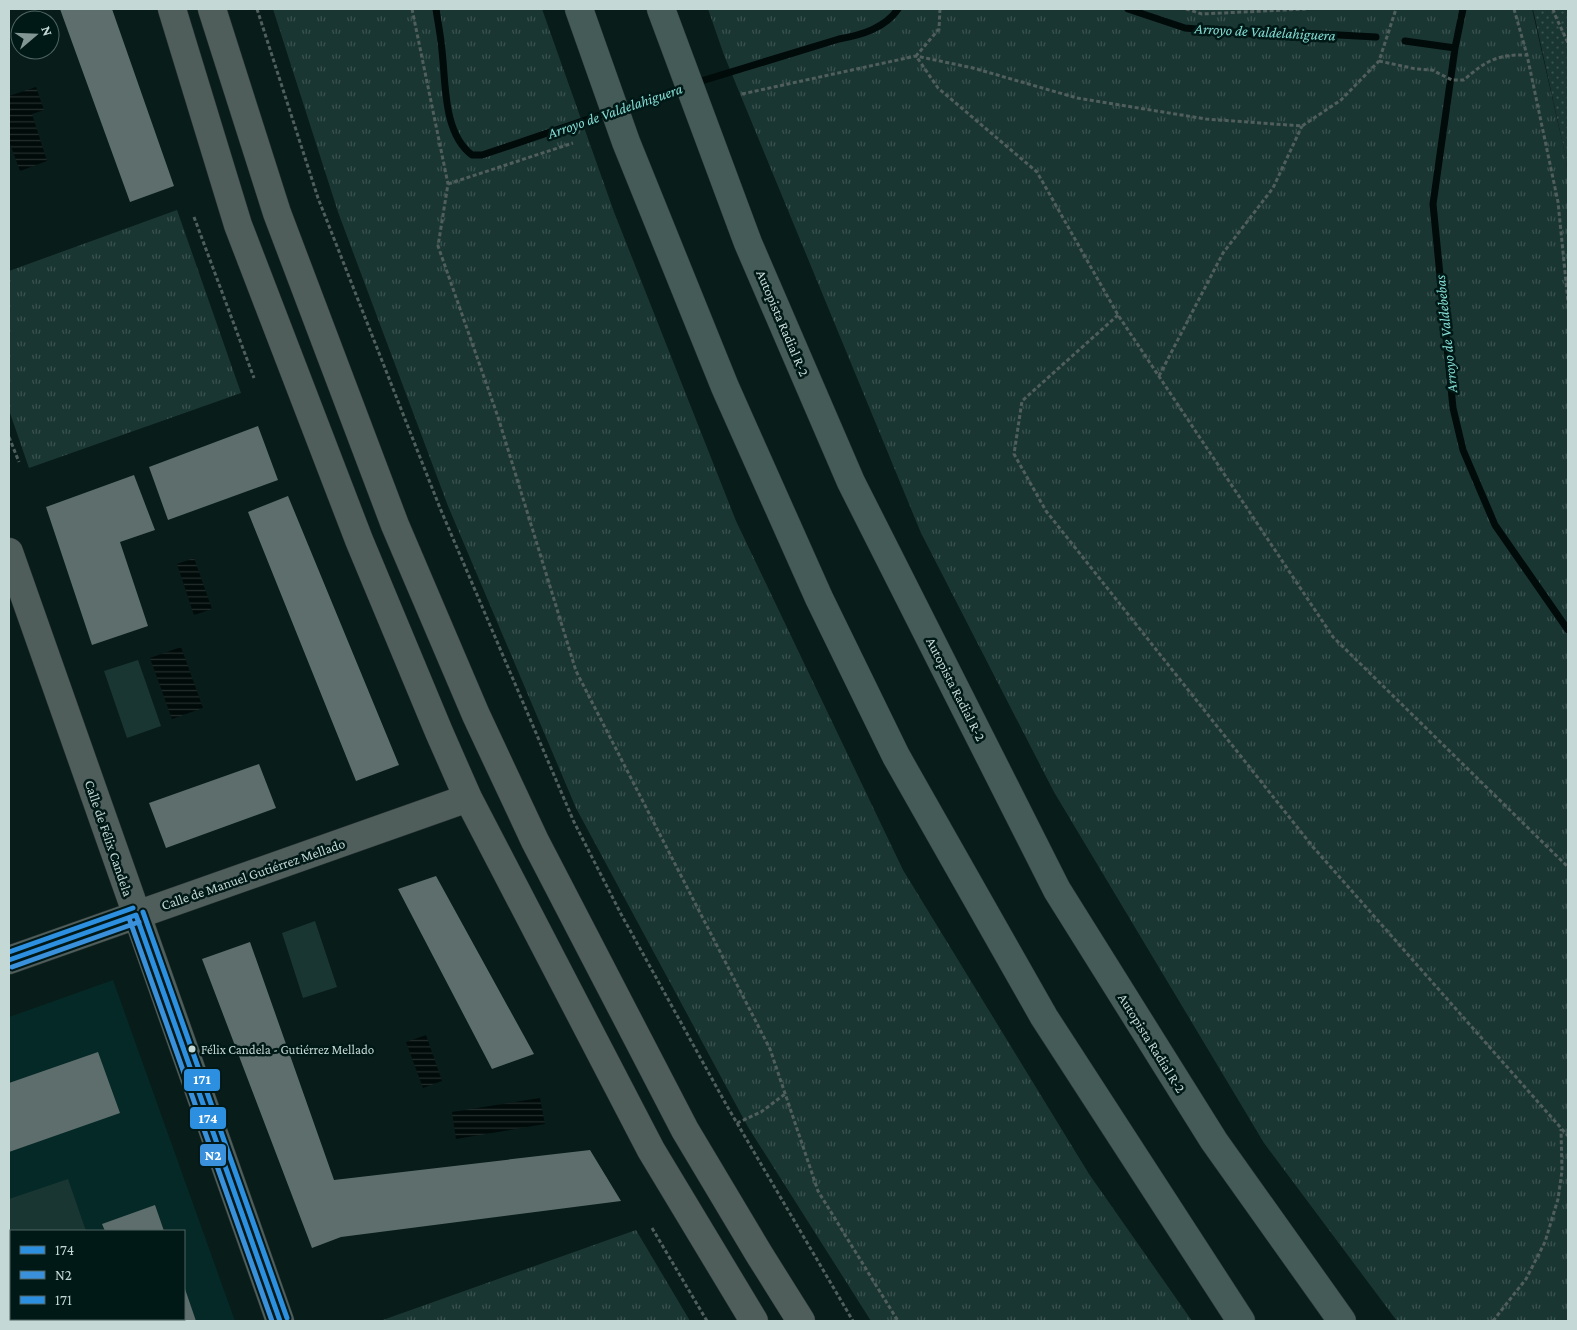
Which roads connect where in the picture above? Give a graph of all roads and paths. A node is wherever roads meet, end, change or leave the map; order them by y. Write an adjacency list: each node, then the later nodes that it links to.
1 (172, 9): 29 (street)
2 (212, 9): 41 (street)
3 (257, 9): 34 (path)
4 (412, 9): 20 (path)
5 (579, 9): 44 (highway)
6 (661, 9): 45 (highway, Autopista Radial R-2)
7 (940, 9): 15 (path)
8 (1186, 9): 9 (path)
9 (1306, 9)
10 (1396, 9): 16 (path)
11 (1514, 9): 14 (path)
12 (1553, 9): 13 (path)
13 (1568, 44)
14 (1527, 55): 16 (path); 22 (path)
15 (916, 56): 17 (path); 18 (path); 23 (path)
16 (1379, 61): 18 (path)
17 (742, 94)
18 (1302, 126): 24 (path)
19 (573, 143): 20 (path)
20 (448, 184): 33 (path)
21 (194, 217): 25 (path)
22 (1568, 302)
23 (1118, 315): 24 (path); 35 (path)
24 (1158, 376): 30 (path)
25 (254, 378)
26 (9, 437): 27 (path)
27 (19, 462)
28 (9, 552): 31 (street, Calle de Félix Candela)
29 (468, 798): 31 (street, Calle de Manuel Gutiérrez Mellado); 40 (street)
30 (1568, 867)
31 (136, 915): 32 (street, Calle de Manuel Gutiérrez Mellado); 38 (street, Calle de Félix Candela)
32 (9, 960)
33 (785, 1094): 34 (path); 43 (path)
34 (737, 1123): 42 (path)
35 (1561, 1128): 36 (path); 46 (path)
36 (1568, 1136)
37 (652, 1228): 39 (path)
38 (280, 1321)
39 (707, 1321)
40 (754, 1321)
41 (801, 1321)
42 (853, 1321)
43 (898, 1321)
44 (1241, 1321)
45 (1342, 1321)
46 (1493, 1321)

